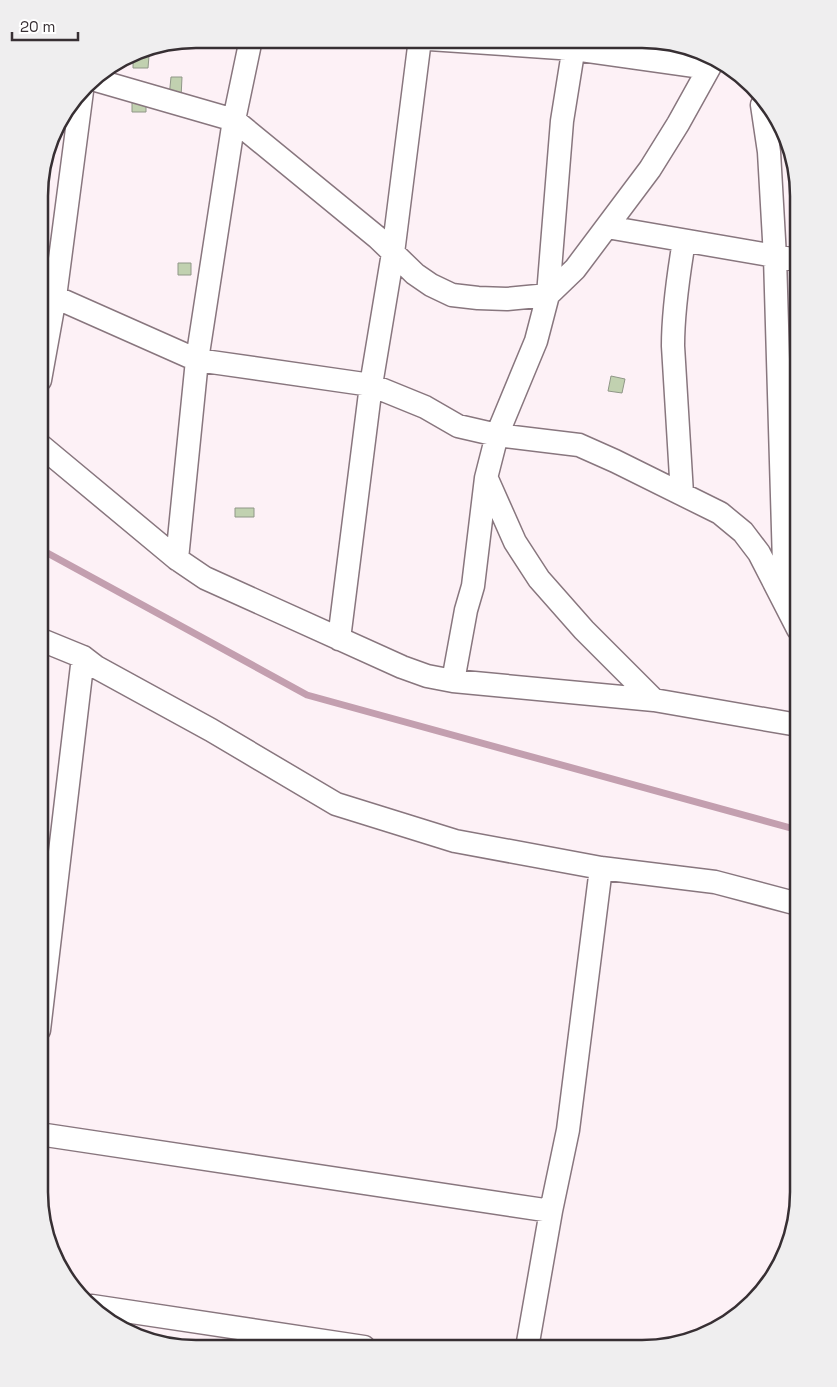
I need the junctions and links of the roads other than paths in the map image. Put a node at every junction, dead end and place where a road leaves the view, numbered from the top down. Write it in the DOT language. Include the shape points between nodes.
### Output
graph roads {
  1 [pos="249,48"];
  2 [pos="419,48"];
  3 [pos="573,48"];
  4 [pos="600,48"];
  5 [pos="711,65"];
  6 [pos="101,82"];
  7 [pos="80,103"];
  8 [pos="763,112"];
  9 [pos="234,120"];
  10 [pos="607,227"];
  11 [pos="684,242"];
  12 [pos="393,253"];
  13 [pos="775,257"];
  14 [pos="790,259"];
  15 [pos="548,295"];
  16 [pos="55,297"];
  17 [pos="48,336"];
  18 [pos="197,360"];
  19 [pos="371,384"];
  20 [pos="497,435"];
  21 [pos="48,452"];
  22 [pos="486,478"];
  23 [pos="682,494"];
  24 [pos="177,559"];
  25 [pos="786,605"];
  26 [pos="790,612"];
  27 [pos="339,639"];
  28 [pos="48,643"];
  29 [pos="83,658"];
  30 [pos="453,681"];
  31 [pos="654,700"];
  32 [pos="789,724"];
  33 [pos="601,868"];
  34 [pos="789,902"];
  35 [pos="48,954"];
  36 [pos="48,1135"];
  37 [pos="551,1211"];
  38 [pos="105,1308"];
  39 [pos="312,1340"];
  40 [pos="529,1340"];
  1 -- 9 [label="street"];
  2 -- 12 [label="street"];
  3 -- 15 [label="street" via="562,121"];
  4 -- 5 [label="street"];
  5 -- 10 [label="street" via="650,169"];
  6 -- 9 [label="street"];
  7 -- 16 [label="street"];
  8 -- 13 [label="street" via="769,152"];
  9 -- 12 [label="street"];
  9 -- 18 [label="street"];
  10 -- 11 [label="street"];
  10 -- 15 [label="street" via="575,269"];
  11 -- 13 [label="street"];
  11 -- 23 [label="street" via="673,324"];
  12 -- 15 [label="street" via="415,274 452,294 478,298"];
  12 -- 19 [label="street"];
  13 -- 14 [label="street"];
  13 -- 25 [label="street"];
  15 -- 20 [label="street" via="536,341"];
  16 -- 17 [label="street"];
  16 -- 18 [label="street"];
  18 -- 19 [label="street"];
  18 -- 24 [label="street"];
  19 -- 20 [label="street" via="425,407 458,426"];
  19 -- 27 [label="street"];
  20 -- 22 [label="street"];
  20 -- 23 [label="street" via="579,445"];
  21 -- 24 [label="street"];
  22 -- 30 [label="street" via="473,586"];
  22 -- 31 [label="street" via="515,542 538,579"];
  23 -- 25 [label="street" via="720,513 744,532 759,553"];
  24 -- 27 [label="street" via="205,578"];
  25 -- 26 [label="street"];
  27 -- 30 [label="street" via="427,676"];
  28 -- 29 [label="street"];
  29 -- 33 [label="street" via="336,804 454,842"];
  29 -- 35 [label="street"];
  30 -- 31 [label="street"];
  31 -- 32 [label="street"];
  33 -- 34 [label="street" via="715,882"];
  33 -- 37 [label="street" via="568,1130"];
  36 -- 37 [label="street"];
  37 -- 40 [label="street"];
  38 -- 39 [label="street"];
}
